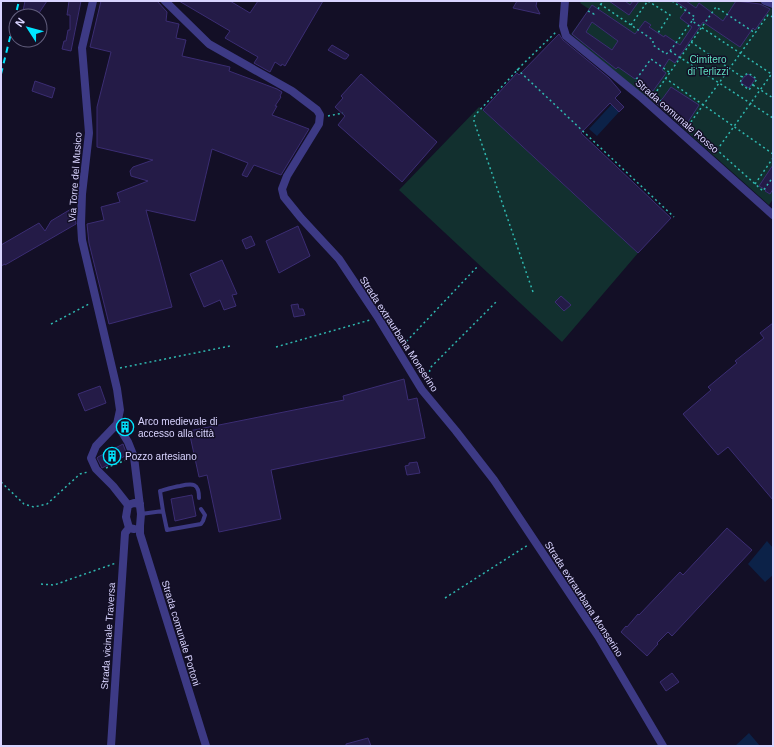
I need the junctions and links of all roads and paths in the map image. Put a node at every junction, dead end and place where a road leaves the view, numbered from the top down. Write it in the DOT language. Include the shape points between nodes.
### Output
graph roads {
  1 [pos="93,1"];
  2 [pos="165,1"];
  3 [pos="565,1"];
  4 [pos="603,1"];
  5 [pos="648,1"];
  6 [pos="672,1"];
  7 [pos="765,1"];
  8 [pos="600,4"];
  9 [pos="773,4"];
  10 [pos="598,9"];
  11 [pos="588,10"];
  12 [pos="595,13"];
  13 [pos="773,16"];
  14 [pos="692,21"];
  15 [pos="631,25"];
  16 [pos="563,26"];
  17 [pos="702,27"];
  18 [pos="658,33"];
  19 [pos="755,33"];
  20 [pos="691,42"];
  21 [pos="670,51"];
  22 [pos="741,53"];
  23 [pos="680,58"];
  24 [pos="517,69"];
  25 [pos="729,69"];
  26 [pos="669,72"];
  27 [pos="773,72"];
  28 [pos="772,75"];
  29 [pos="742,77"];
  30 [pos="665,78"];
  31 [pos="719,83"];
  32 [pos="753,85"];
  33 [pos="760,90"];
  34 [pos="654,95"];
  35 [pos="773,98"];
  36 [pos="750,104"];
  37 [pos="703,105"];
  38 [pos="343,113"];
  39 [pos="320,115"];
  40 [pos="773,118"];
  41 [pos="688,126"];
  42 [pos="735,126"];
  43 [pos="717,150"];
  44 [pos="773,154"];
  45 [pos="773,158"];
  46 [pos="773,177"];
  47 [pos="755,184"];
  48 [pos="773,215"];
  49 [pos="674,217"];
  50 [pos="478,266"];
  51 [pos="533,292"];
  52 [pos="498,300"];
  53 [pos="96,301"];
  54 [pos="377,316"];
  55 [pos="50,324"];
  56 [pos="230,346"];
  57 [pos="276,348"];
  58 [pos="398,351"];
  59 [pos="112,369"];
  60 [pos="422,390"];
  61 [pos="117,424"];
  62 [pos="134,457"];
  63 [pos="96,470"];
  64 [pos="1,482"];
  65 [pos="199,498"];
  66 [pos="140,504"];
  67 [pos="128,505"];
  68 [pos="201,509"];
  69 [pos="163,511"];
  70 [pos="142,514"];
  71 [pos="140,526"];
  72 [pos="129,528"];
  73 [pos="535,541"];
  74 [pos="123,560"];
  75 [pos="42,584"];
  76 [pos="445,598"];
  77 [pos="111,746"];
  78 [pos="206,746"];
  79 [pos="663,746"];
  1 -- 53 [label="street, Via Torre del Musico" via="82,48 89,132 81,224 82,240"];
  2 -- 39 [label="street" via="209,44 292,91"];
  3 -- 16 [label="street"];
  4 -- 8 [label="path"];
  5 -- 15 [label="path"];
  5 -- 18 [label="path" via="670,16"];
  6 -- 14 [label="path" via="696,16"];
  7 -- 9 [label="street"];
  8 -- 10 [label="path"];
  8 -- 15 [label="path"];
  11 -- 12 [label="path"];
  13 -- 19 [label="path" via="768,15"];
  14 -- 17 [label="path"];
  14 -- 21 [label="path"];
  15 -- 21 [label="path" via="653,40 653,45 666,54"];
  16 -- 24 [label="path"];
  16 -- 48 [label="street, Strada comunale Rosso" via="566,36 642,98"];
  17 -- 19 [label="path" via="716,7"];
  17 -- 20 [label="path"];
  17 -- 22 [label="path"];
  19 -- 22 [label="path"];
  20 -- 23 [label="path"];
  20 -- 25 [label="path"];
  21 -- 23 [label="path"];
  22 -- 25 [label="path"];
  22 -- 28 [label="path"];
  23 -- 26 [label="path"];
  23 -- 31 [label="path"];
  24 -- 49 [label="path"];
  24 -- 51 [label="path" via="477,113 474,121"];
  25 -- 29 [label="path"];
  25 -- 31 [label="path"];
  26 -- 30 [label="path"];
  26 -- 34 [label="path" via="651,59 635,81"];
  27 -- 28 [label="path"];
  28 -- 33 [label="path"];
  29 -- 32 [label="path" via="740,84 749,90"];
  29 -- 32 [label="path" via="748,73 757,79"];
  30 -- 34 [label="path"];
  30 -- 37 [label="path"];
  31 -- 36 [label="path"];
  31 -- 37 [label="path"];
  32 -- 33 [label="path"];
  33 -- 35 [label="path"];
  33 -- 36 [label="path"];
  34 -- 41 [label="path"];
  36 -- 40 [label="path"];
  36 -- 42 [label="path"];
  37 -- 41 [label="path"];
  37 -- 42 [label="path"];
  38 -- 39 [label="path" via="325,117"];
  39 -- 54 [label="street, Strada extraurbana Monserino" via="319,124 287,176 282,189 284,197 339,259"];
  41 -- 43 [label="path"];
  42 -- 43 [label="path"];
  42 -- 44 [label="path"];
  43 -- 47 [label="path"];
  45 -- 47 [label="path"];
  46 -- 47 [label="path" via="763,191"];
  50 -- 58 [label="path"];
  52 -- 60 [label="path" via="430,368"];
  53 -- 55 [label="path"];
  53 -- 59 [label="street, Via Torre del Musico"];
  54 -- 57 [label="path"];
  54 -- 58 [label="street, Strada extraurbana Monserino"];
  56 -- 59 [label="path"];
  58 -- 60 [label="street, Strada extraurbana Monserino"];
  59 -- 61 [label="street, Via Torre del Musico" via="120,410"];
  60 -- 73 [label="street, Strada extraurbana Monserino" via="494,480"];
  61 -- 62 [label="street"];
  61 -- 63 [label="street" via="96,446 91,458"];
  62 -- 63 [label="path"];
  62 -- 66 [label="street"];
  63 -- 64 [label="path" via="80,474 47,504 34,507 24,504"];
  63 -- 67 [label="street"];
  65 -- 69 [label="lane" via="199,490 194,484 160,490"];
  66 -- 67 [label="street" via="134,502"];
  66 -- 70 [label="street"];
  67 -- 72 [label="street, Strada vicinale Traversa" via="126,517"];
  68 -- 69 [label="lane" via="205,515 201,524 166,530"];
  69 -- 70 [label="lane"];
  70 -- 71 [label="street, Strada comunale Portoni"];
  71 -- 72 [label="street"];
  71 -- 78 [label="street, Strada comunale Portoni" via="140,534"];
  72 -- 74 [label="street, Strada vicinale Traversa" via="125,533"];
  73 -- 76 [label="path"];
  73 -- 79 [label="street, Strada extraurbana Monserino" via="598,636"];
  74 -- 75 [label="path" via="54,585"];
  74 -- 77 [label="street, Strada vicinale Traversa"];
}
